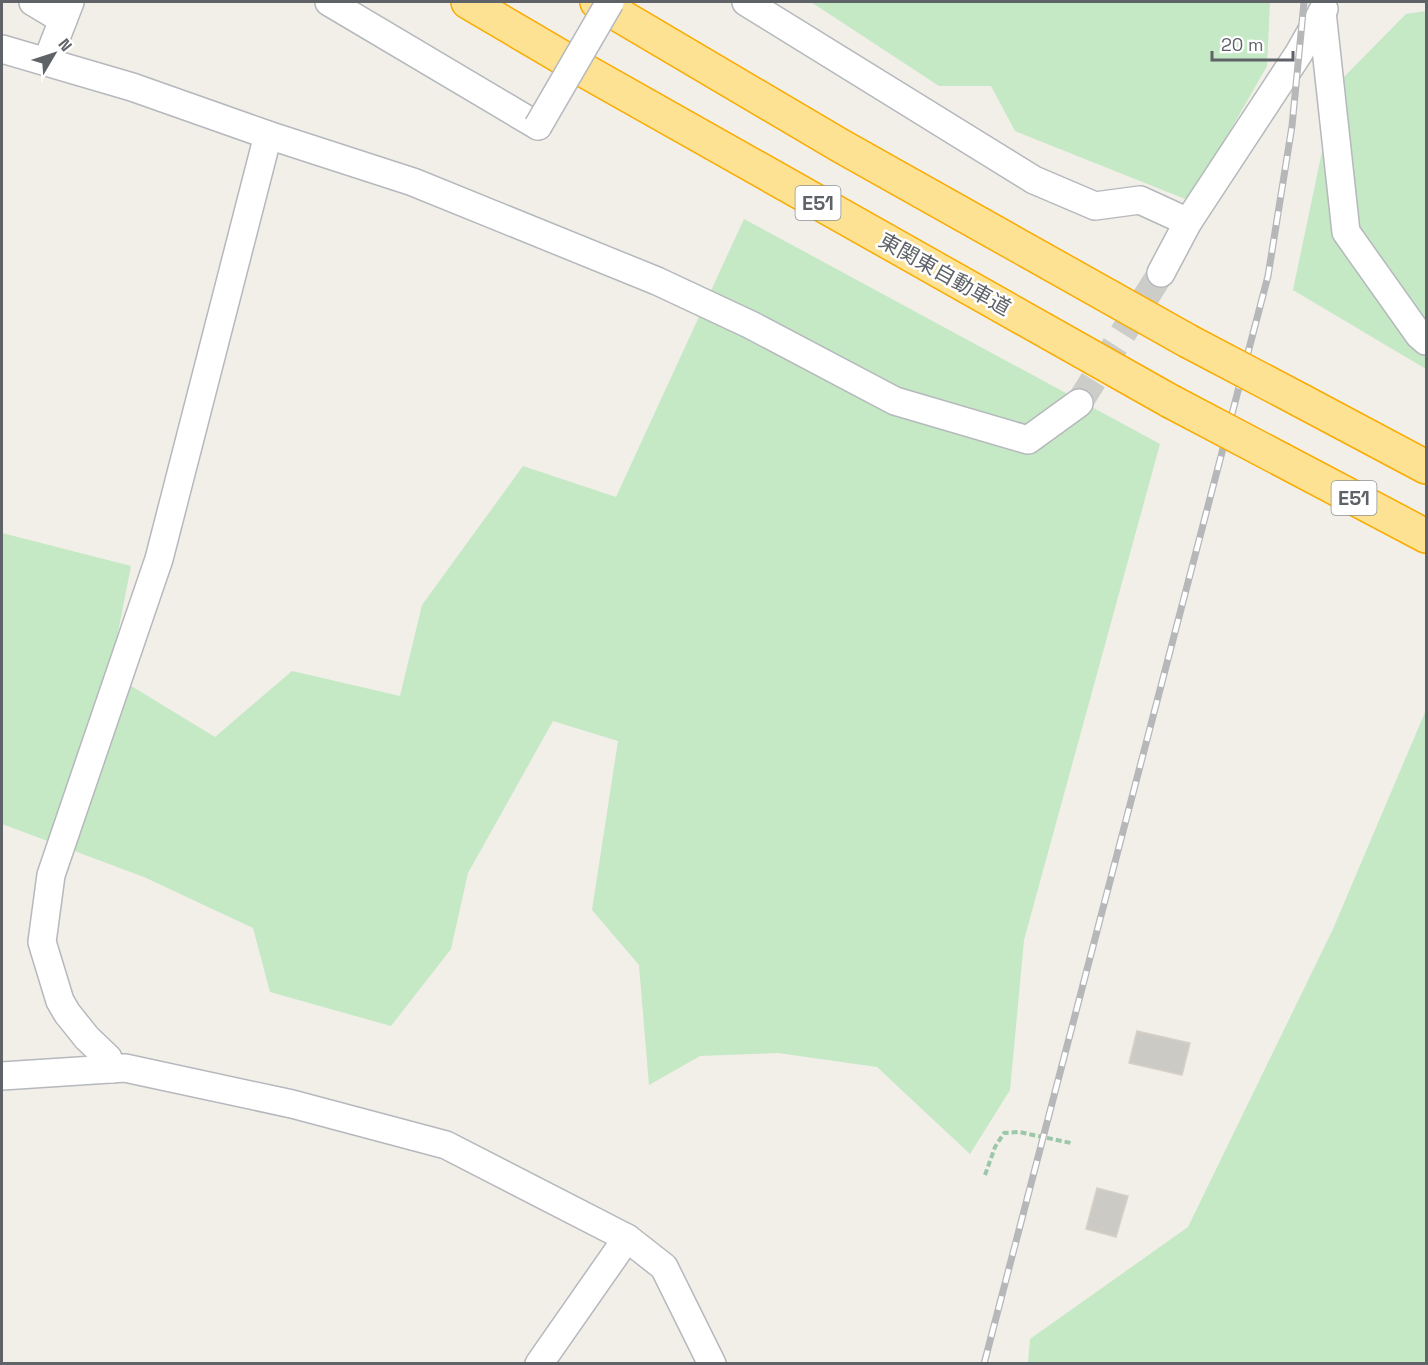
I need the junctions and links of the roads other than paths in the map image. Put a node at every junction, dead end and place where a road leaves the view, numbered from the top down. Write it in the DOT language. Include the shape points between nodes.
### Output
graph roads {
  1 [pos="33,2"];
  2 [pos="329,2"];
  3 [pos="468,2"];
  4 [pos="597,2"];
  5 [pos="610,2"];
  6 [pos="746,2"];
  7 [pos="1325,7"];
  8 [pos="66,11"];
  9 [pos="2,49"];
  10 [pos="47,61"];
  11 [pos="268,135"];
  12 [pos="1188,222"];
  13 [pos="1161,273"];
  14 [pos="1426,340"];
  15 [pos="1079,403"];
  16 [pos="1426,467"];
  17 [pos="1426,536"];
  18 [pos="112,1069"];
  19 [pos="2,1076"];
  20 [pos="627,1238"];
  21 [pos="539,1364"];
  22 [pos="712,1364"];
  1 -- 8 [label="street"];
  2 -- 5 [label="street, bridge" via="538,126"];
  3 -- 17 [label="highway, 東関東自動車道 / E51, bridge" via="1170,401"];
  4 -- 16 [label="highway, bridge" via="841,146 1188,340"];
  6 -- 12 [label="street" via="1034,180 1095,207 1140,200"];
  7 -- 12 [label="street"];
  7 -- 14 [label="street" via="1346,232"];
  8 -- 10 [label="street"];
  9 -- 10 [label="street"];
  10 -- 11 [label="street"];
  11 -- 15 [label="street" via="413,182 657,281 751,325 895,401 1028,440"];
  11 -- 18 [label="street" via="159,559 51,874 42,942 60,1001 87,1038 108,1058"];
  12 -- 13 [label="street"];
  18 -- 19 [label="street"];
  18 -- 20 [label="street" via="125,1068 292,1104 446,1144"];
  20 -- 21 [label="street"];
  20 -- 22 [label="street" via="664,1267"];
}
